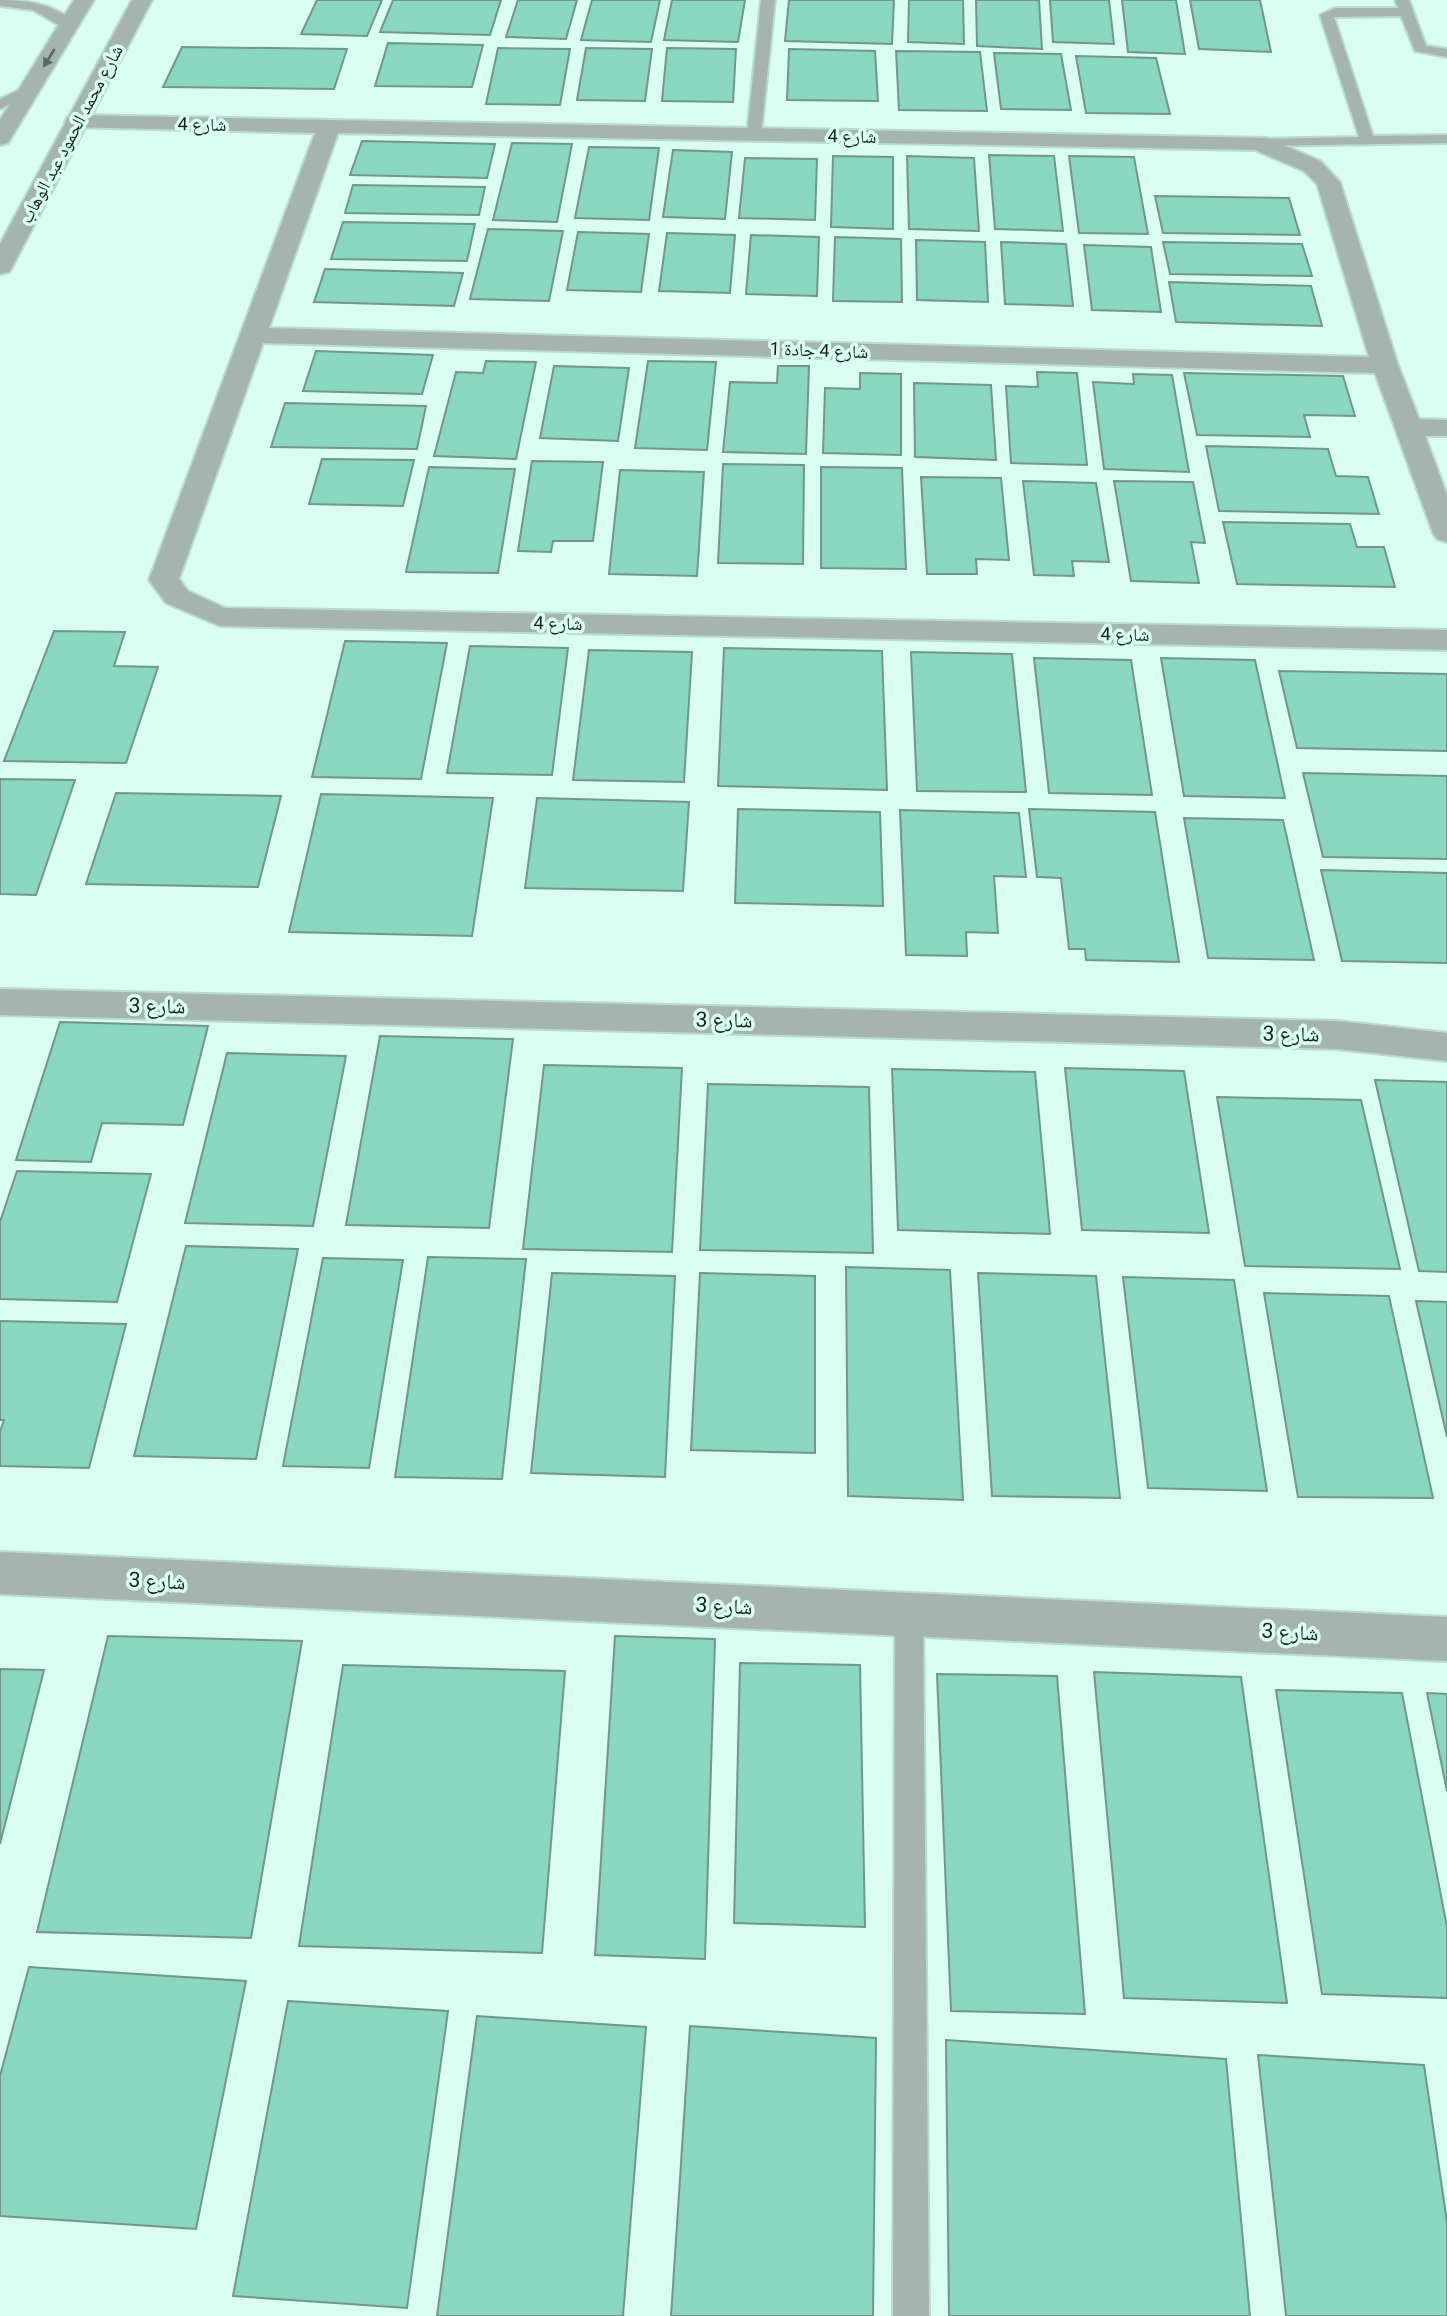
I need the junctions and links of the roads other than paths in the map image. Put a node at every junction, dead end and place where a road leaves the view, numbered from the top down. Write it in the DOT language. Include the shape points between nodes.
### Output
graph roads {
  1 [pos="84,0"];
  2 [pos="142,0"];
  3 [pos="768,0"];
  4 [pos="0,2"];
  5 [pos="1404,6"];
  6 [pos="69,25"];
  7 [pos="1442,57"];
  8 [pos="30,89"];
  9 [pos="0,105"];
  10 [pos="76,121"];
  11 [pos="329,127"];
  12 [pos="754,134"];
  13 [pos="0,138"];
  14 [pos="1447,139"];
  15 [pos="1367,140"];
  16 [pos="1259,143"];
  17 [pos="0,267"];
  18 [pos="253,335"];
  19 [pos="1385,365"];
  20 [pos="1408,427"];
  21 [pos="1447,428"];
  22 [pos="1447,533"];
  23 [pos="1447,640"];
  24 [pos="0,1002"];
  25 [pos="1447,1048"];
  26 [pos="0,1573"];
  27 [pos="909,1614"];
  28 [pos="1447,1639"];
  29 [pos="911,2316"];
  1 -- 6 [label="street"];
  2 -- 10 [label="street, شارع محمد الحمود عبد الوهاب"];
  3 -- 12 [label="lane"];
  4 -- 6 [label="lane" via="41,7"];
  5 -- 7 [label="lane" via="1420,48"];
  5 -- 15 [label="lane" via="1327,15"];
  6 -- 8 [label="street, one-way"];
  8 -- 9 [label="lane"];
  8 -- 13 [label="street"];
  10 -- 11 [label="street, شارع 4"];
  10 -- 17 [label="street, شارع محمد الحمود عبد الوهاب"];
  11 -- 12 [label="street, شارع 4"];
  11 -- 18 [label="street, شارع 4"];
  12 -- 16 [label="street, شارع 4"];
  14 -- 15 [label="lane"];
  15 -- 16 [label="lane"];
  16 -- 19 [label="street, شارع 4" via="1312,166 1328,182"];
  18 -- 19 [label="street, شارع 4 جادة 1"];
  18 -- 23 [label="street, شارع 4" via="164,580 177,597 220,617"];
  19 -- 20 [label="street, شارع 4"];
  20 -- 21 [label="street"];
  20 -- 22 [label="street, شارع 4"];
  24 -- 25 [label="street, شارع 3" via="1336,1035"];
  26 -- 27 [label="street, شارع 3"];
  27 -- 28 [label="street, شارع 3"];
  27 -- 29 [label="lane"];
}
